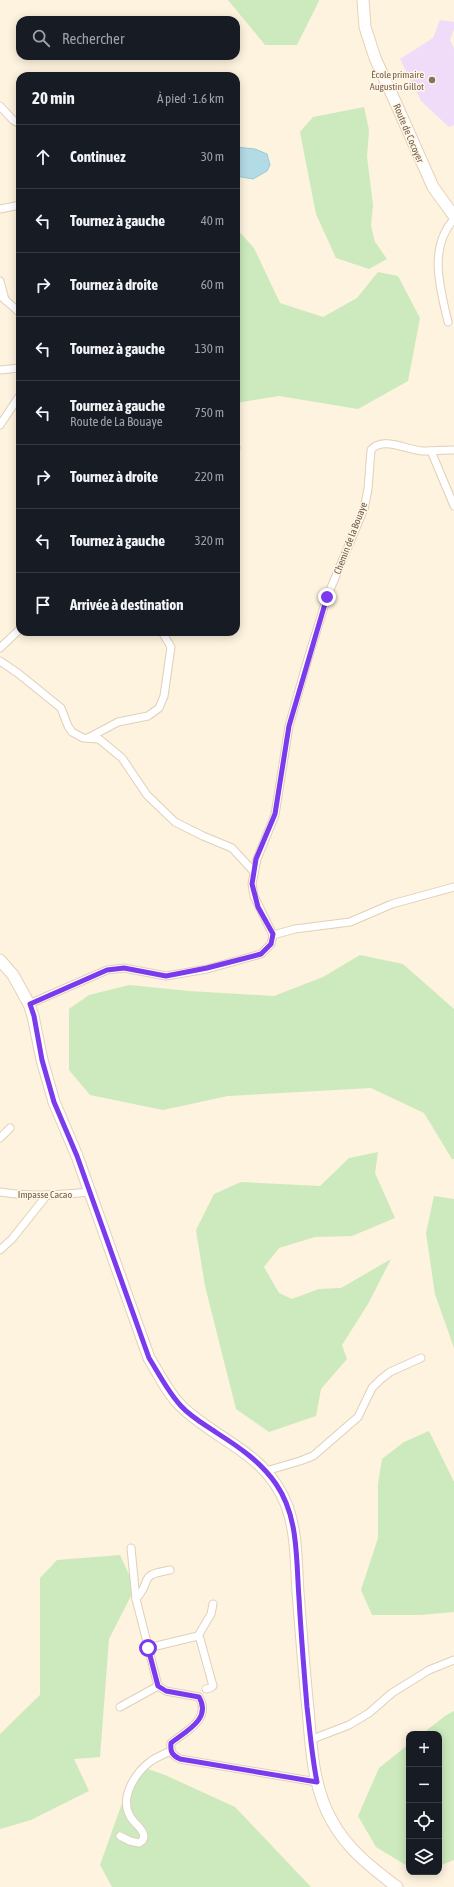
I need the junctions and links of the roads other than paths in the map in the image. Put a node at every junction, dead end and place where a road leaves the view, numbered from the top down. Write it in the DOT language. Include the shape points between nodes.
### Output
graph roads {
  1 [pos="363,0"];
  2 [pos="0,106"];
  3 [pos="16,122"];
  4 [pos="16,206"];
  5 [pos="0,209"];
  6 [pos="454,216"];
  7 [pos="454,219"];
  8 [pos="0,281"];
  9 [pos="3,298"];
  10 [pos="16,309"];
  11 [pos="448,322"];
  12 [pos="16,368"];
  13 [pos="0,370"];
  14 [pos="16,401"];
  15 [pos="0,425"];
  16 [pos="454,450"];
  17 [pos="431,451"];
  18 [pos="454,506"];
  19 [pos="16,633"];
  20 [pos="164,636"];
  21 [pos="0,648"];
  22 [pos="0,661"];
  23 [pos="88,738"];
  24 [pos="254,872"];
  25 [pos="454,887"];
  26 [pos="273,934"];
  27 [pos="0,960"];
  28 [pos="30,1004"];
  29 [pos="10,1128"];
  30 [pos="0,1138"];
  31 [pos="0,1192"];
  32 [pos="89,1192"];
  33 [pos="47,1195"];
  34 [pos="0,1250"];
  35 [pos="421,1358"];
  36 [pos="266,1471"];
  37 [pos="132,1548"];
  38 [pos="170,1570"];
  39 [pos="136,1599"];
  40 [pos="213,1604"];
  41 [pos="198,1636"];
  42 [pos="148,1648"];
  43 [pos="454,1660"];
  44 [pos="158,1686"];
  45 [pos="206,1689"];
  46 [pos="120,1708"];
  47 [pos="310,1740"];
  48 [pos="170,1751"];
  49 [pos="317,1782"];
  50 [pos="120,1836"];
  51 [pos="397,1887"];
  1 -- 6 [label="main road, Route de Cocoyer" via="365,27 374,58 433,188"];
  2 -- 3 [label="street"];
  4 -- 5 [label="street"];
  7 -- 11 [label="street" via="442,237 439,253 439,286"];
  8 -- 9 [label="street"];
  9 -- 10 [label="street"];
  12 -- 13 [label="street"];
  14 -- 15 [label="street"];
  16 -- 17 [label="street, Chemin de la Bouaye"];
  17 -- 18 [label="street"];
  17 -- 24 [label="street, Chemin de la Bouaye" via="386,444 375,446 371,450 364,509 327,597 301,681 289,726 275,814 256,859"];
  19 -- 21 [label="street"];
  20 -- 23 [label="street" via="171,647 160,708 148,716 118,722"];
  22 -- 23 [label="street" via="61,708 72,732"];
  23 -- 24 [label="street" via="99,739 122,758 147,795 175,822 232,848"];
  24 -- 26 [label="street, Chemin de la Bouaye" via="254,896"];
  25 -- 26 [label="street" via="392,904 350,922"];
  26 -- 28 [label="street" via="271,944 261,954 238,961 166,976 124,968 107,970"];
  27 -- 28 [label="main road" via="13,975"];
  28 -- 32 [label="main road" via="47,1081"];
  29 -- 30 [label="street"];
  31 -- 33 [label="street, Impasse Cacao"];
  32 -- 33 [label="street, Impasse Cacao"];
  32 -- 36 [label="main road" via="143,1344 164,1383 181,1406 200,1422 247,1453"];
  33 -- 34 [label="street"];
  35 -- 36 [label="street" via="390,1372 380,1380 372,1388 358,1417 313,1456"];
  36 -- 47 [label="main road" via="277,1485 287,1506 297,1550"];
  37 -- 39 [label="street"];
  38 -- 39 [label="street" via="149,1574 144,1590"];
  39 -- 42 [label="street"];
  40 -- 41 [label="street" via="211,1614"];
  41 -- 42 [label="street"];
  41 -- 45 [label="street" via="212,1686"];
  42 -- 44 [label="street"];
  43 -- 47 [label="street" via="429,1670 398,1689 350,1725"];
  44 -- 46 [label="street"];
  44 -- 48 [label="street" via="166,1691 199,1697 204,1710 201,1718 171,1743"];
  47 -- 49 [label="main road"];
  48 -- 49 [label="street" via="173,1756 180,1759"];
  48 -- 50 [label="street" via="152,1760 130,1785 126,1802 129,1816 142,1832 143,1840 139,1843"];
  49 -- 51 [label="main road" via="332,1821 344,1840 365,1862"];
}
